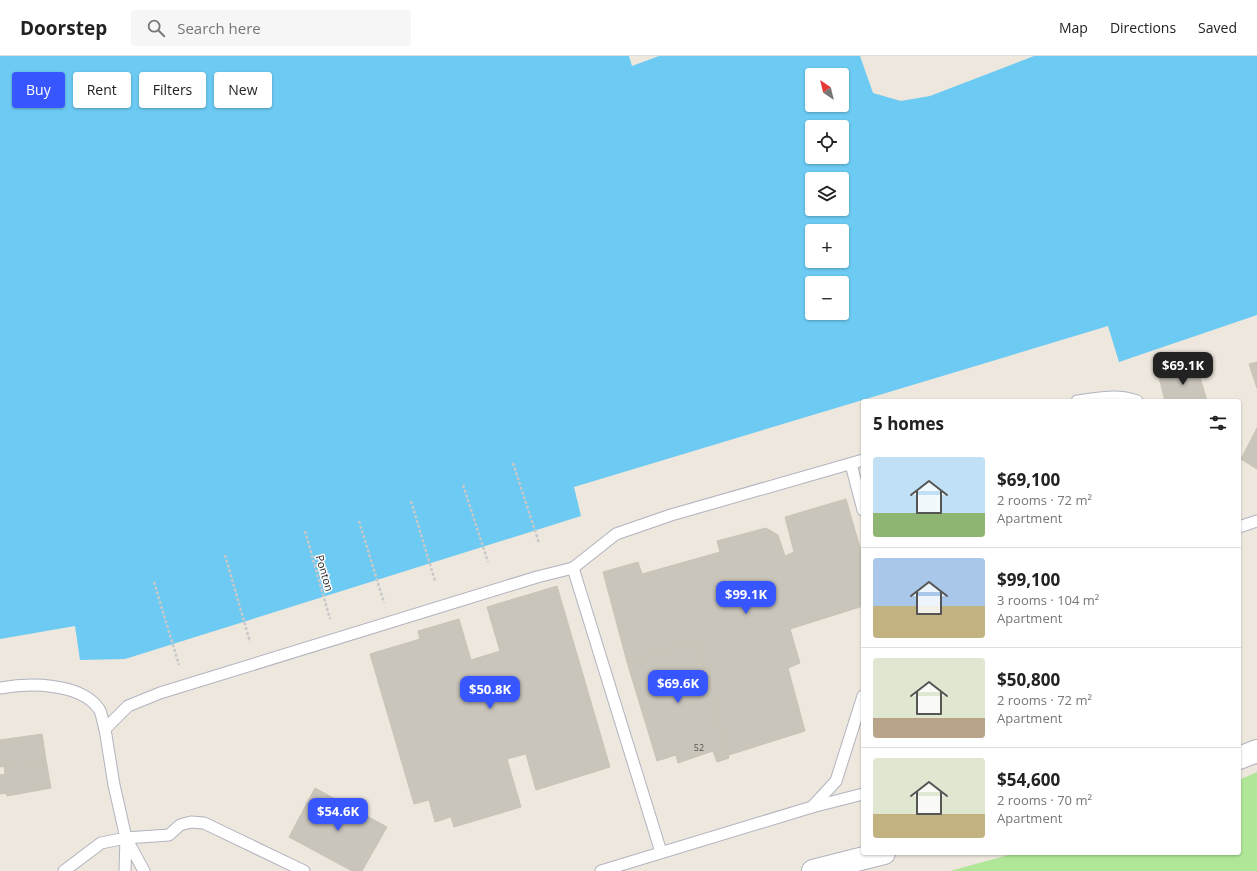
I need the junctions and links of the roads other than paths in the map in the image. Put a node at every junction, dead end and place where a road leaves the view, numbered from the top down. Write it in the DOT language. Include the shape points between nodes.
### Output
graph roads {
  1 [pos="1095,399"];
  2 [pos="1132,399"];
  3 [pos="861,461"];
  4 [pos="851,464"];
  5 [pos="861,502"];
  6 [pos="1257,521"];
  7 [pos="1241,526"];
  8 [pos="573,568"];
  9 [pos="0,688"];
  10 [pos="861,702"];
  11 [pos="105,729"];
  12 [pos="1257,751"];
  13 [pos="1241,757"];
  14 [pos="861,795"];
  15 [pos="812,807"];
  16 [pos="126,838"];
  17 [pos="661,852"];
  18 [pos="876,855"];
  19 [pos="64,871"];
  20 [pos="125,871"];
  21 [pos="144,871"];
  22 [pos="304,871"];
  23 [pos="601,871"];
  24 [pos="813,871"];
  1 -- 2 [label="lane"];
  3 -- 4 [label="lane"];
  4 -- 5 [label="lane"];
  4 -- 8 [label="lane" via="671,514 616,534"];
  6 -- 7 [label="lane"];
  8 -- 11 [label="lane" via="160,693 128,706"];
  8 -- 17 [label="lane"];
  9 -- 11 [label="lane" via="43,685 68,688 99,709"];
  10 -- 15 [label="lane" via="836,781"];
  11 -- 16 [label="lane"];
  12 -- 13 [label="main road"];
  14 -- 15 [label="lane"];
  15 -- 17 [label="lane"];
  16 -- 19 [label="lane" via="101,843"];
  16 -- 20 [label="lane"];
  16 -- 21 [label="lane"];
  16 -- 22 [label="lane" via="169,835 180,825 191,822 204,823"];
  17 -- 23 [label="lane"];
  18 -- 24 [label="main road"];
}
